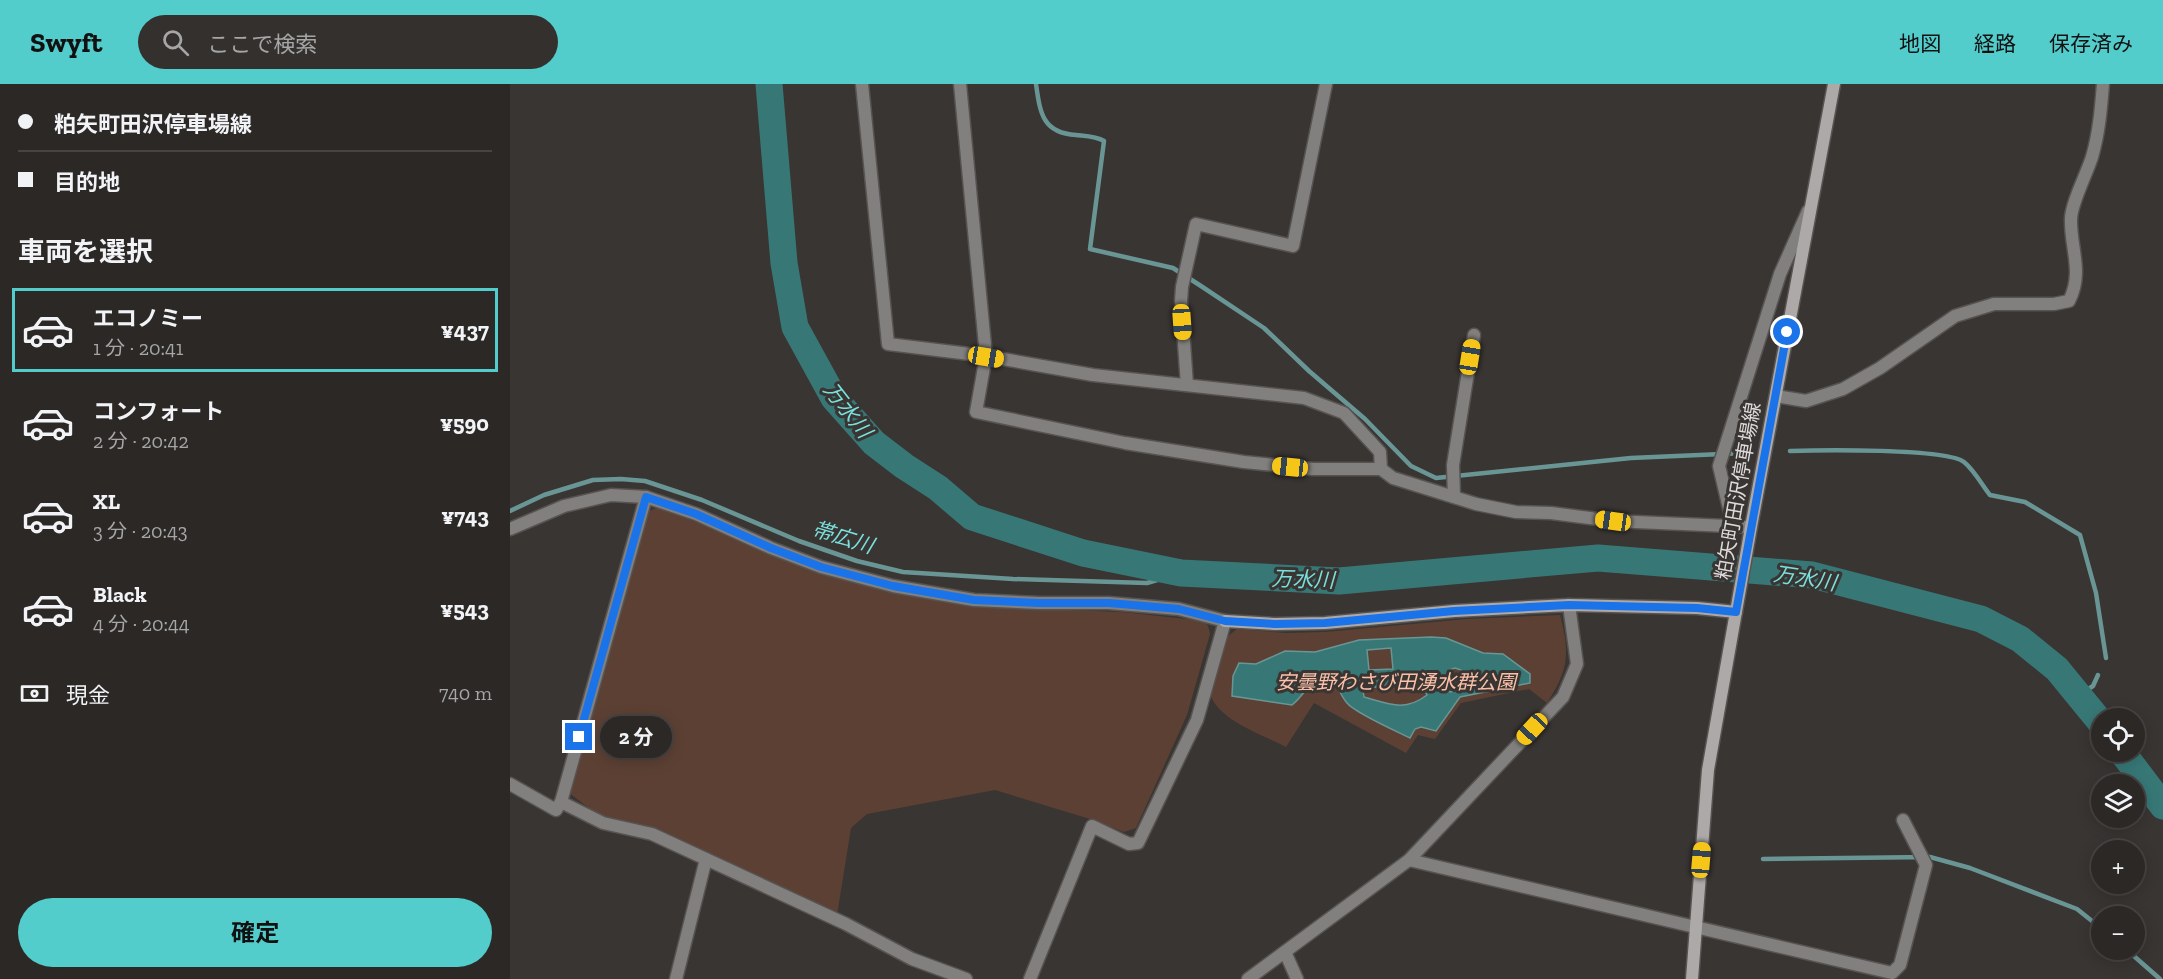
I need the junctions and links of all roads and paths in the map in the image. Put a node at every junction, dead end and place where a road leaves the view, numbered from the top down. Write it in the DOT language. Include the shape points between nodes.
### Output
graph roads {
  1 [pos="862,84"];
  2 [pos="960,84"];
  3 [pos="1326,84"];
  4 [pos="1834,84"];
  5 [pos="2103,84"];
  6 [pos="1811,204"];
  7 [pos="1474,335"];
  8 [pos="986,357"];
  9 [pos="1187,385"];
  10 [pos="1776,396"];
  11 [pos="1381,469"];
  12 [pos="1454,493"];
  13 [pos="646,497"];
  14 [pos="1734,525"];
  15 [pos="510,529"];
  16 [pos="1750,531"];
  17 [pos="1569,605"];
  18 [pos="1737,606"];
  19 [pos="1225,621"];
  20 [pos="510,784"];
  21 [pos="561,802"];
  22 [pos="1903,820"];
  23 [pos="706,859"];
  24 [pos="1409,860"];
  25 [pos="1695,928"];
  26 [pos="1285,951"];
  27 [pos="676,979"];
  28 [pos="966,979"];
  29 [pos="1030,979"];
  30 [pos="1248,979"];
  31 [pos="1297,979"];
  32 [pos="1692,979"];
  1 -- 8 [label="street" via="888,344"];
  2 -- 8 [label="street"];
  3 -- 9 [label="street" via="1293,246 1196,224 1181,301"];
  4 -- 6 [label="main road, 粕矢町田沢停車場線"];
  5 -- 10 [label="street" via="2099,128 2071,217 2076,262 2075,288 2069,301 1994,304 1954,316 1843,389 1806,401"];
  6 -- 10 [label="main road, 粕矢町田沢停車場線"];
  6 -- 14 [label="street" via="1780,274 1719,466"];
  7 -- 12 [label="street" via="1453,472"];
  8 -- 9 [label="street" via="1092,375"];
  8 -- 11 [label="street" via="976,412 1125,443 1244,462 1313,469"];
  9 -- 11 [label="street" via="1304,398 1344,413 1380,452"];
  10 -- 16 [label="main road, 粕矢町田沢停車場線"];
  11 -- 12 [label="street" via="1394,478"];
  12 -- 14 [label="street" via="1516,512 1613,521"];
  13 -- 15 [label="street" via="611,495 564,506"];
  13 -- 19 [label="street" via="821,567 893,586 974,600 1179,609"];
  13 -- 21 [label="street"];
  14 -- 16 [label="street"];
  16 -- 18 [label="main road, 粕矢町田沢停車場線"];
  17 -- 18 [label="main road"];
  17 -- 19 [label="main road" via="1325,623"];
  17 -- 24 [label="street" via="1577,664 1563,697"];
  18 -- 25 [label="main road, 粕矢町田沢停車場線" via="1708,770"];
  19 -- 29 [label="street" via="1197,720 1138,843 1130,844 1092,826"];
  20 -- 21 [label="street" via="556,810"];
  21 -- 23 [label="street" via="603,823 652,834"];
  22 -- 25 [label="street" via="1926,865 1900,965 1892,973"];
  23 -- 27 [label="street"];
  23 -- 28 [label="street" via="912,959"];
  24 -- 25 [label="street"];
  24 -- 26 [label="street"];
  25 -- 32 [label="main road, 粕矢町田沢停車場線"];
  26 -- 30 [label="street"];
  26 -- 31 [label="street"];
}
